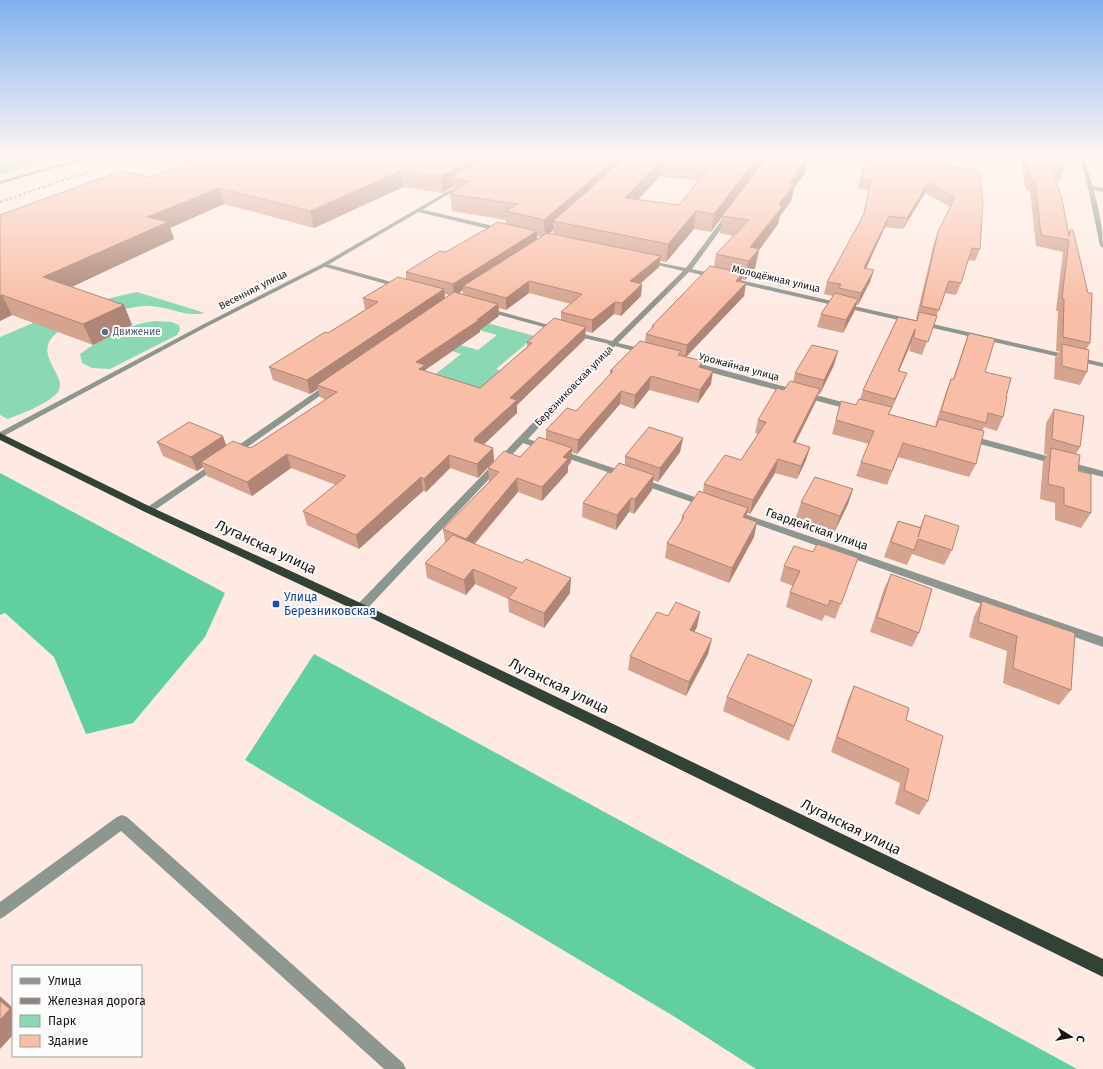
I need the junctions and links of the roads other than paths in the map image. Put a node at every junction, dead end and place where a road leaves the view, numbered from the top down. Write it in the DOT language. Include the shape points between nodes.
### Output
graph roads {
  1 [pos="432,204"];
  2 [pos="1094,204"];
  3 [pos="735,206"];
  4 [pos="420,211"];
  5 [pos="509,232"];
  6 [pos="1103,244"];
  7 [pos="643,261"];
  8 [pos="324,265"];
  9 [pos="688,270"];
  10 [pos="408,288"];
  11 [pos="476,307"];
  12 [pos="614,344"];
  13 [pos="653,354"];
  14 [pos="683,362"];
  15 [pos="1103,365"];
  16 [pos="337,381"];
  17 [pos="859,409"];
  18 [pos="0,435"];
  19 [pos="958,436"];
  20 [pos="523,440"];
  21 [pos="1103,474"];
  22 [pos="149,510"];
  23 [pos="361,608"];
  24 [pos="1103,642"];
  25 [pos="0,911"];
  26 [pos="1103,968"];
  27 [pos="397,1069"];
  1 -- 4 [label="street, Весенняя улица"];
  2 -- 6 [label="street"];
  3 -- 9 [label="street, Березниковская улица"];
  4 -- 5 [label="street"];
  4 -- 8 [label="street, Весенняя улица"];
  7 -- 9 [label="street, Молодёжная улица"];
  8 -- 10 [label="street"];
  8 -- 18 [label="street, Весенняя улица"];
  9 -- 12 [label="street, Березниковская улица"];
  9 -- 15 [label="street, Молодёжная улица"];
  11 -- 12 [label="street"];
  12 -- 13 [label="street"];
  12 -- 20 [label="street, Березниковская улица"];
  14 -- 17 [label="street, Урожайная улица"];
  16 -- 22 [label="street"];
  18 -- 22 [label="highway, Луганская улица"];
  19 -- 21 [label="street"];
  20 -- 23 [label="street, Березниковская улица"];
  20 -- 24 [label="street, Гвардейская улица"];
  22 -- 23 [label="highway, Луганская улица"];
  23 -- 26 [label="highway, Луганская улица"];
  25 -- 27 [label="street" via="122,822"];
}
